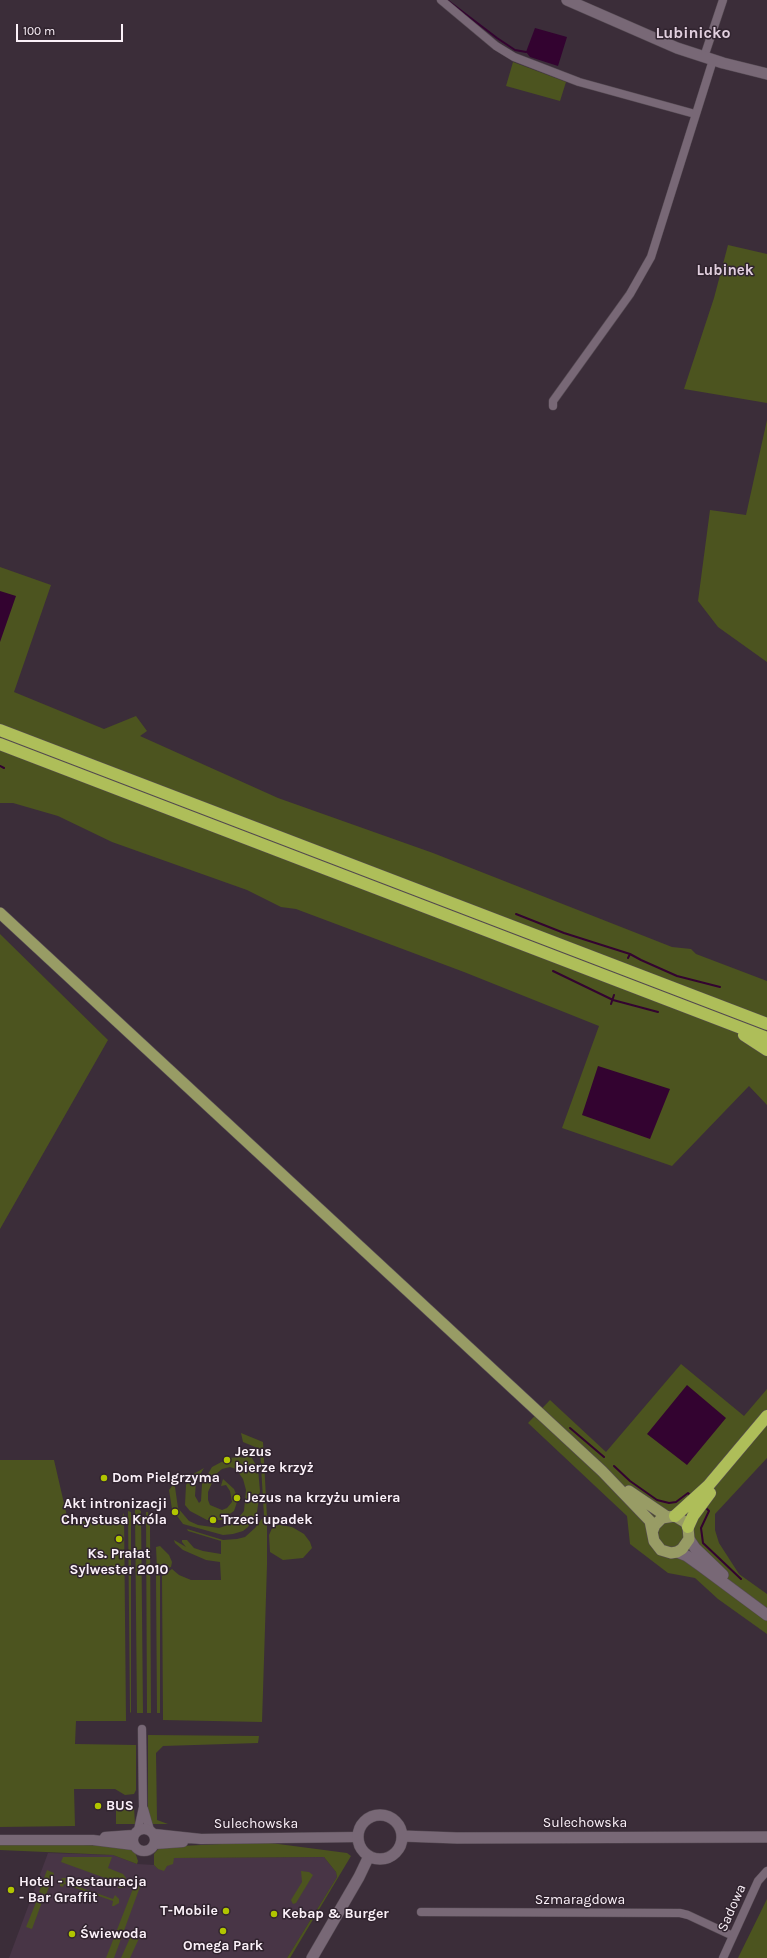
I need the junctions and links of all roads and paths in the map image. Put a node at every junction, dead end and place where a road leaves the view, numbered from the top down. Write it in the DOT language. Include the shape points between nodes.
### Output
graph roads {
  1 [pos="440,0"];
  2 [pos="567,0"];
  3 [pos="723,0"];
  4 [pos="708,59"];
  5 [pos="767,74"];
  6 [pos="695,114"];
  7 [pos="553,406"];
  8 [pos="0,730"];
  9 [pos="0,744"];
  10 [pos="0,913"];
  11 [pos="722,1021"];
  12 [pos="767,1024"];
  13 [pos="767,1038"];
  14 [pos="767,1050"];
  15 [pos="767,1416"];
  16 [pos="767,1427"];
  17 [pos="607,1476"];
  18 [pos="670,1516"];
  19 [pos="688,1527"];
  20 [pos="653,1530"];
  21 [pos="689,1539"];
  22 [pos="677,1552"];
  23 [pos="755,1606"];
  24 [pos="767,1615"];
  25 [pos="142,1729"];
  26 [pos="143,1807"];
  27 [pos="153,1836"];
  28 [pos="402,1836"];
  29 [pos="135,1837"];
  30 [pos="358,1837"];
  31 [pos="767,1837"];
  32 [pos="0,1840"];
  33 [pos="369,1856"];
  34 [pos="767,1871"];
  35 [pos="421,1912"];
  36 [pos="733,1936"];
  37 [pos="312,1958"];
  38 [pos="724,1958"];
  1 -- 6 [label="street" via="496,46 514,57 579,82"];
  2 -- 4 [label="main road" via="656,40"];
  3 -- 4 [label="street"];
  4 -- 5 [label="main road"];
  4 -- 6 [label="street"];
  6 -- 7 [label="street" via="651,257 630,294 553,401"];
  8 -- 12 [label="highway"];
  9 -- 11 [label="highway"];
  10 -- 17 [label="main road"];
  11 -- 13 [label="highway"];
  11 -- 14 [label="highway"];
  15 -- 18 [label="highway" via="708,1486"];
  16 -- 19 [label="highway" via="700,1504"];
  17 -- 18 [label="main road"];
  17 -- 20 [label="main road" via="650,1521"];
  18 -- 19 [label="main road" via="680,1518"];
  18 -- 20 [label="main road" via="659,1520"];
  19 -- 21 [label="main road"];
  20 -- 22 [label="main road" via="657,1547 666,1552"];
  21 -- 22 [label="main road"];
  21 -- 23 [label="main road" via="695,1548"];
  22 -- 23 [label="main road" via="687,1556"];
  23 -- 24 [label="main road"];
  25 -- 26 [label="street"];
  26 -- 27 [label="street"];
  26 -- 29 [label="street"];
  27 -- 29 [label="street" via="145,1828"];
  27 -- 29 [label="street" via="150,1850 143,1851"];
  27 -- 30 [label="street, Sulechowska" via="201,1839"];
  28 -- 30 [label="main road" via="395,1820 380,1814 364,1821"];
  28 -- 31 [label="main road, Sulechowska"];
  28 -- 33 [label="main road" via="401,1845 392,1855 379,1858"];
  29 -- 32 [label="street" via="93,1840"];
  30 -- 33 [label="main road" via="361,1848"];
  33 -- 37 [label="main road"];
  34 -- 36 [label="street, Sadowa" via="758,1881"];
  35 -- 36 [label="street, Szmaragdowa" via="680,1913"];
  36 -- 38 [label="street, Sadowa"];
}
